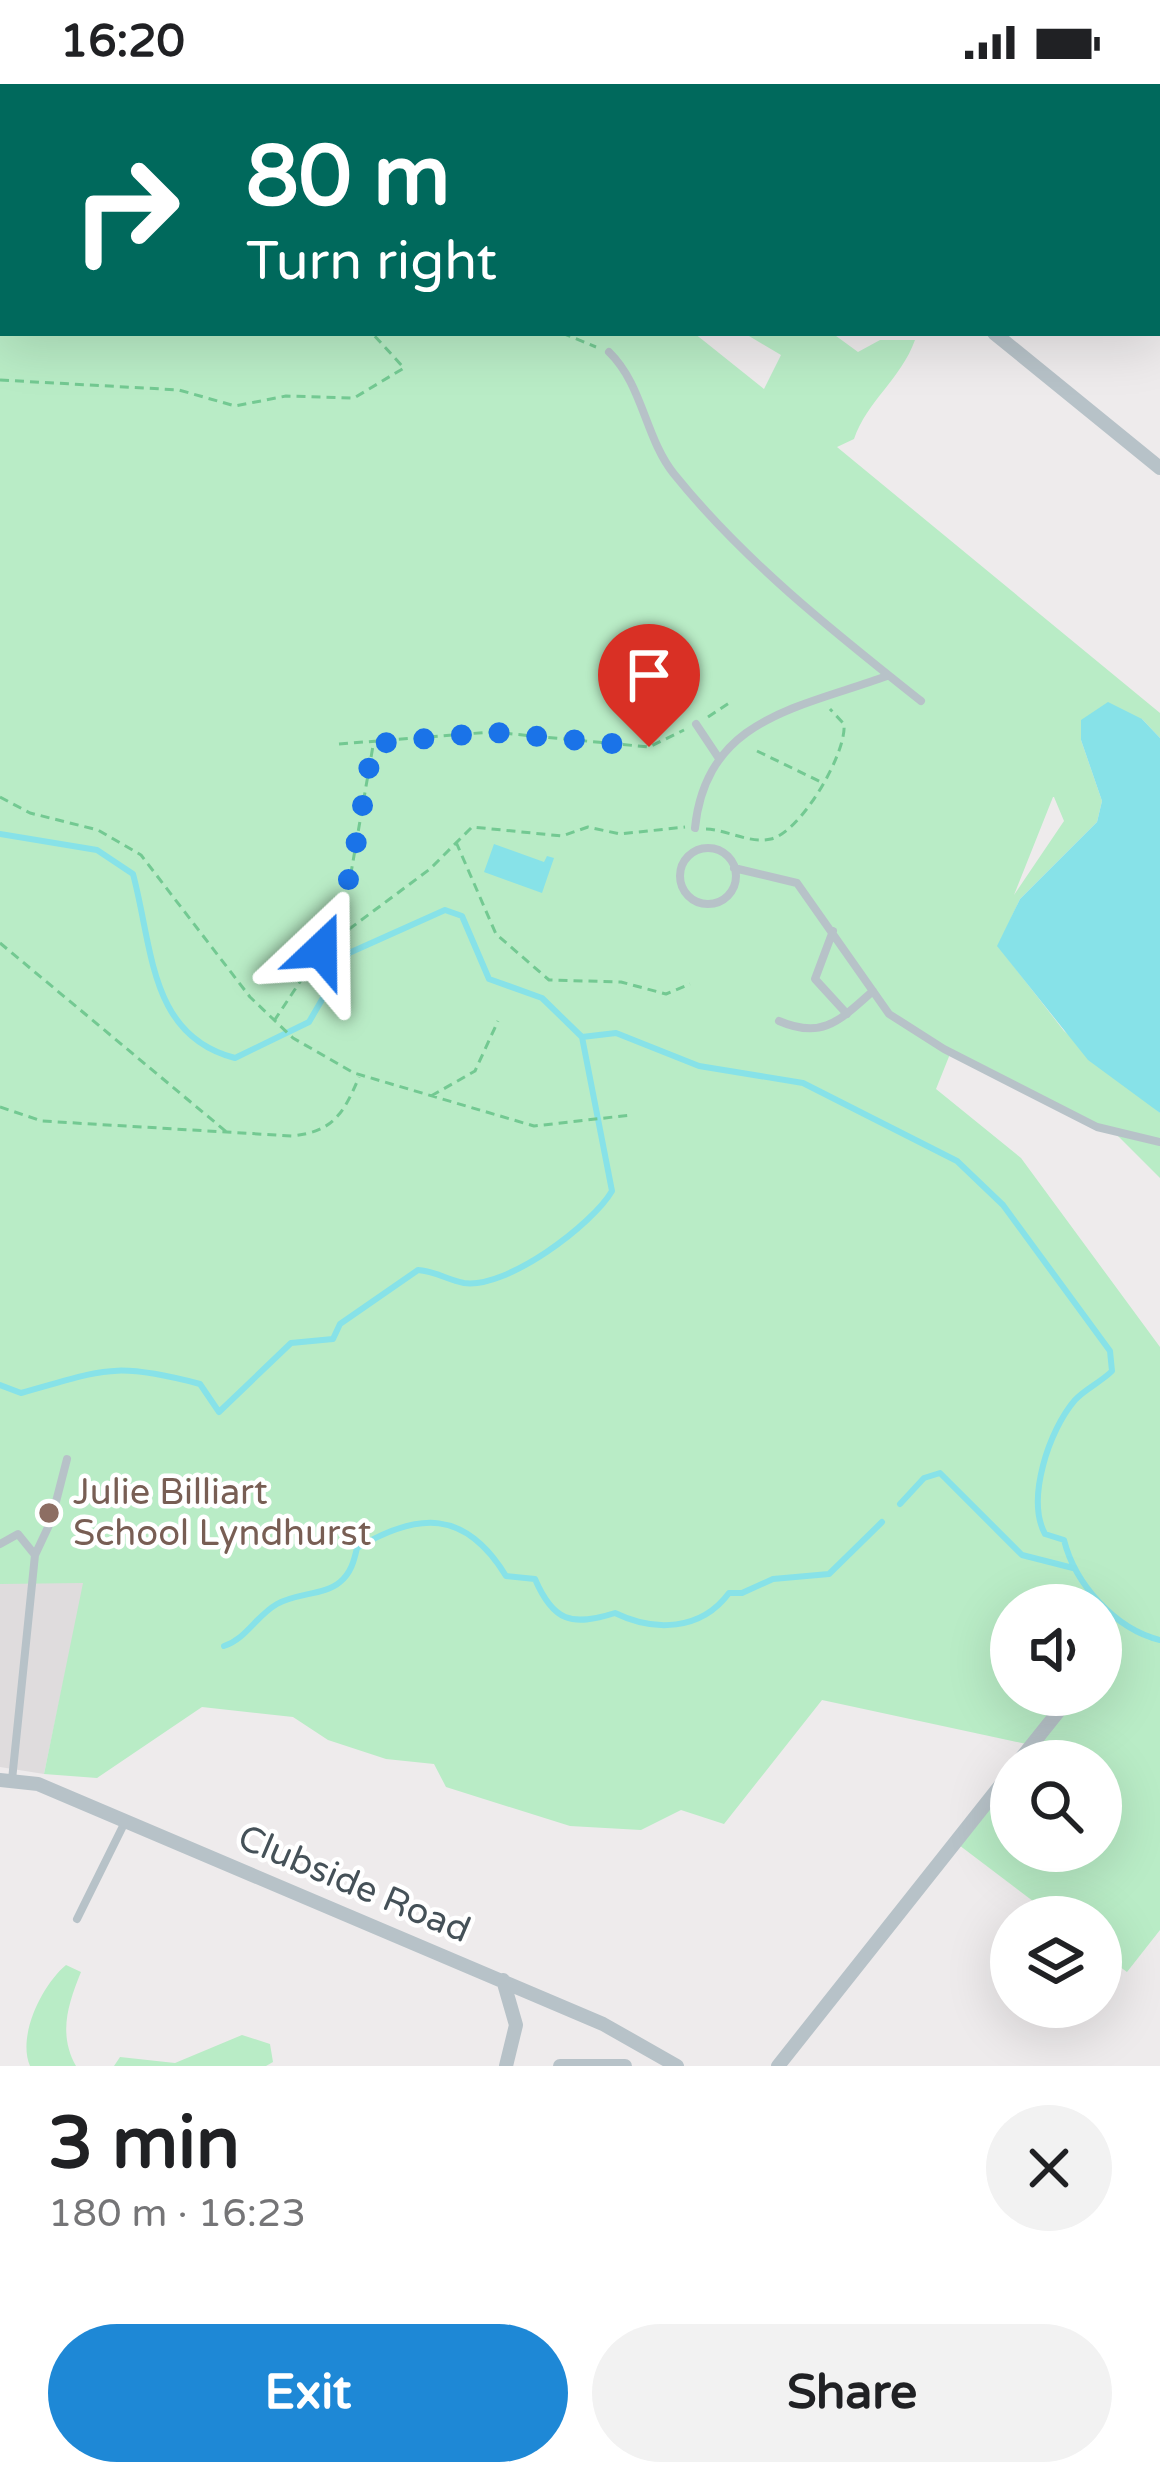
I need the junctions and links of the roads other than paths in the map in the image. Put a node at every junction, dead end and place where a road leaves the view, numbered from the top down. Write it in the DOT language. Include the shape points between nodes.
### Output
graph roads {
  1 [pos="998,336"];
  2 [pos="609,352"];
  3 [pos="1160,468"];
  4 [pos="889,676"];
  5 [pos="921,701"];
  6 [pos="696,724"];
  7 [pos="718,757"];
  8 [pos="695,828"];
  9 [pos="734,868"];
  10 [pos="833,930"];
  11 [pos="873,991"];
  12 [pos="848,1013"];
  13 [pos="779,1021"];
  14 [pos="1160,1142"];
  15 [pos="68,1459"];
  16 [pos="0,1544"];
  17 [pos="34,1555"];
  18 [pos="1055,1716"];
  19 [pos="1036,1740"];
  20 [pos="6,1780"];
  21 [pos="990,1798"];
  22 [pos="126,1821"];
  23 [pos="77,1919"];
  24 [pos="502,1980"];
  25 [pos="506,2066"];
  26 [pos="560,2066"];
  27 [pos="626,2066"];
  28 [pos="677,2066"];
  29 [pos="778,2066"];
  1 -- 3 [label="street"];
  2 -- 4 [label="lane" via="625,368 656,446 680,481 814,616"];
  4 -- 5 [label="lane"];
  4 -- 7 [label="lane" via="765,719"];
  6 -- 7 [label="lane"];
  7 -- 8 [label="lane" via="698,794"];
  9 -- 9 [label="lane" via="718,850 700,849 685,860 681,886 701,904 719,902 733,890"];
  9 -- 10 [label="lane" via="796,883"];
  10 -- 11 [label="lane"];
  10 -- 12 [label="lane" via="815,979"];
  11 -- 12 [label="lane"];
  11 -- 14 [label="lane" via="889,1015 944,1049 1097,1127"];
  12 -- 13 [label="lane" via="816,1032"];
  15 -- 17 [label="lane"];
  16 -- 17 [label="lane" via="18,1534"];
  17 -- 20 [label="lane"];
  18 -- 19 [label="street"];
  20 -- 22 [label="street, Clubside Road" via="38,1784"];
  21 -- 29 [label="street"];
  22 -- 23 [label="lane"];
  22 -- 24 [label="street, Clubside Road"];
  24 -- 25 [label="street" via="516,2026"];
  24 -- 28 [label="street, Clubside Road"];
  26 -- 27 [label="street"];
}
